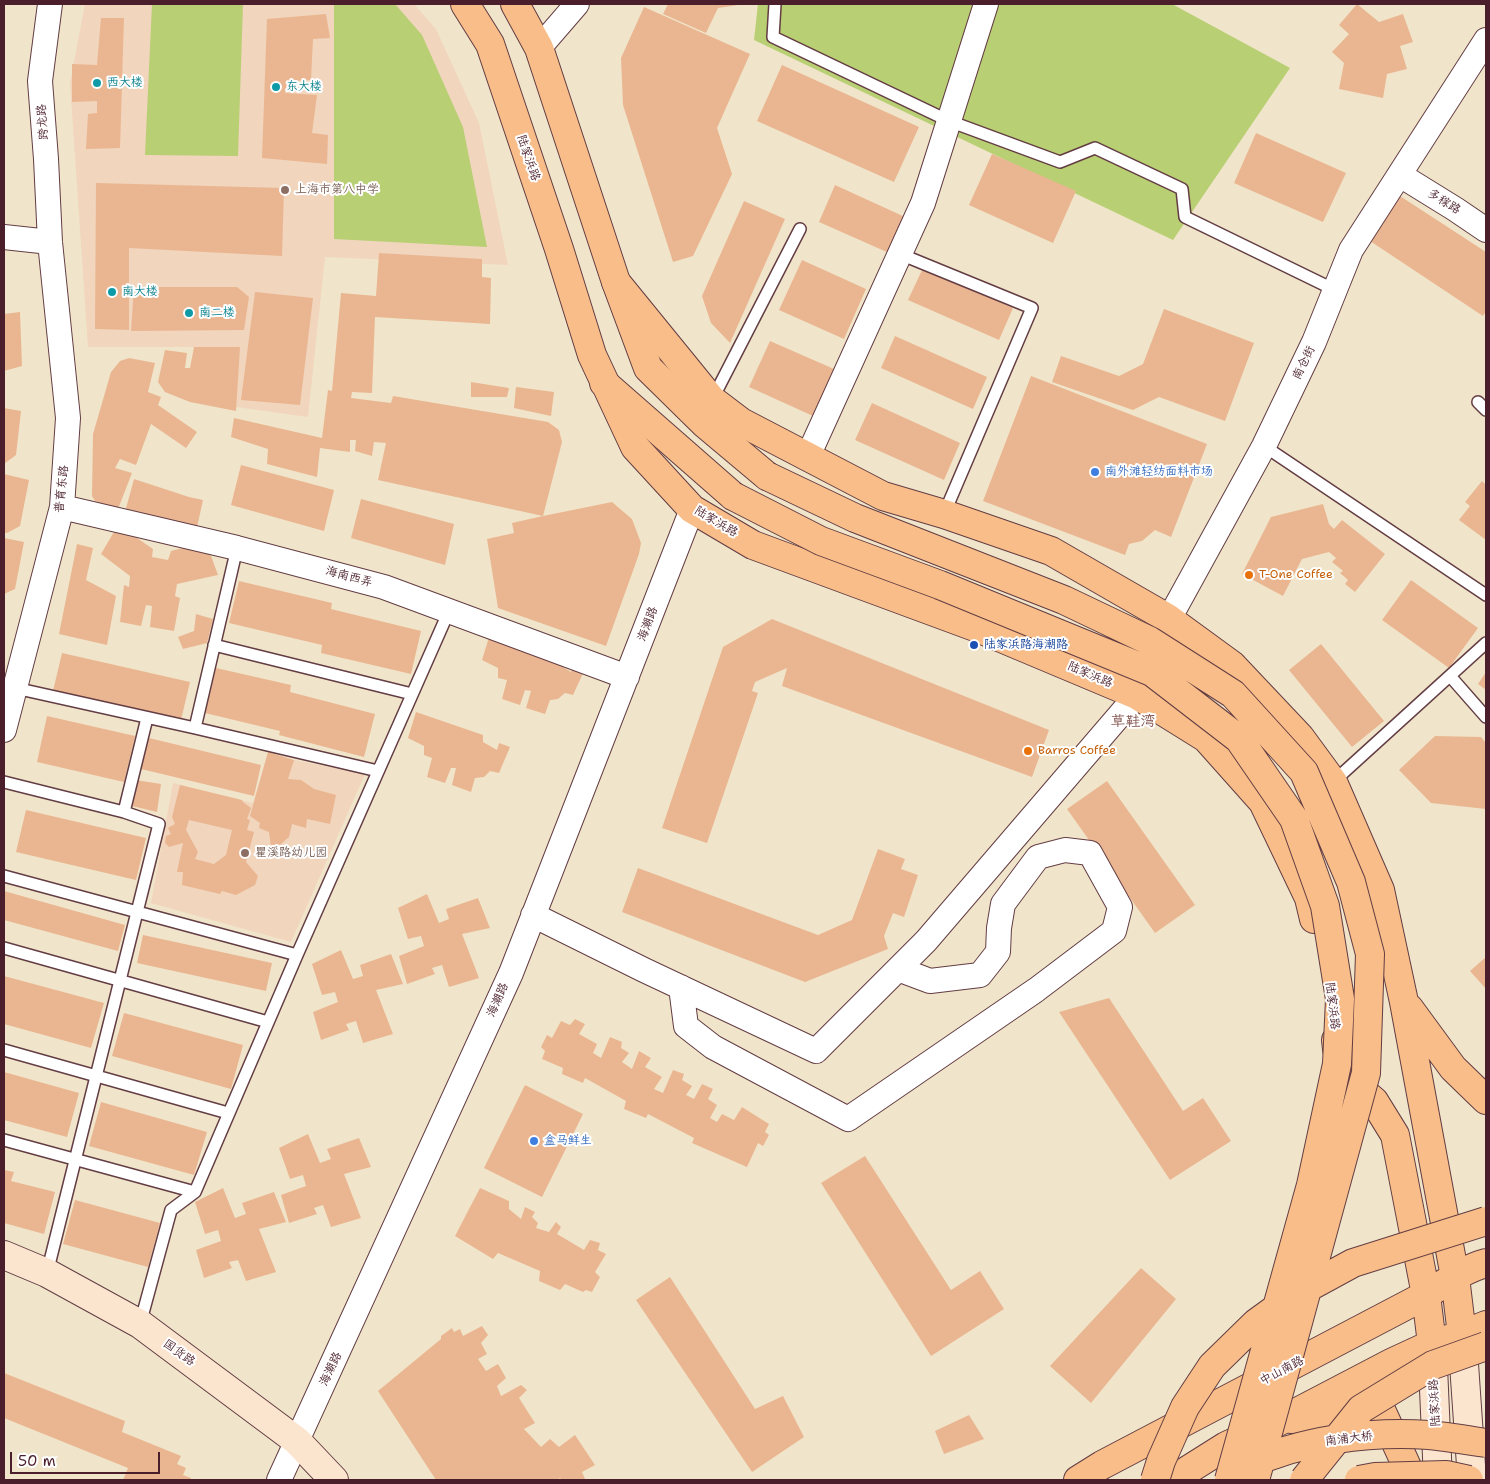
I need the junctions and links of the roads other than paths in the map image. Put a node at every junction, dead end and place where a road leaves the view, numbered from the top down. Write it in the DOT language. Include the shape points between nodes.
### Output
graph roads {
  1 [pos="50,4"];
  2 [pos="465,4"];
  3 [pos="515,4"];
  4 [pos="578,4"];
  5 [pos="775,4"];
  6 [pos="986,4"];
  7 [pos="1486,40"];
  8 [pos="539,48"];
  9 [pos="949,121"];
  10 [pos="1400,175"];
  11 [pos="800,229"];
  12 [pos="1486,230"];
  13 [pos="4,237"];
  14 [pos="50,242"];
  15 [pos="900,254"];
  16 [pos="616,282"];
  17 [pos="1335,290"];
  18 [pos="604,383"];
  19 [pos="712,400"];
  20 [pos="1264,446"];
  21 [pos="808,456"];
  22 [pos="62,507"];
  23 [pos="692,509"];
  24 [pos="944,514"];
  25 [pos="237,548"];
  26 [pos="1486,595"];
  27 [pos="449,611"];
  28 [pos="1169,619"];
  29 [pos="1486,643"];
  30 [pos="214,645"];
  31 [pos="1450,676"];
  32 [pos="627,677"];
  33 [pos="14,688"];
  34 [pos="412,694"];
  35 [pos="1137,695"];
  36 [pos="1486,717"];
  37 [pos="147,718"];
  38 [pos="195,728"];
  39 [pos="4,730"];
  40 [pos="378,771"];
  41 [pos="4,782"];
  42 [pos="1333,782"];
  43 [pos="124,812"];
  44 [pos="4,876"];
  45 [pos="137,912"];
  46 [pos="534,915"];
  47 [pos="4,948"];
  48 [pos="297,955"];
  49 [pos="898,969"];
  50 [pos="120,981"];
  51 [pos="680,986"];
  52 [pos="1404,1002"];
  53 [pos="268,1022"];
  54 [pos="4,1050"];
  55 [pos="96,1076"];
  56 [pos="1486,1100"];
  57 [pos="228,1114"];
  58 [pos="4,1140"];
  59 [pos="75,1159"];
  60 [pos="195,1192"];
  61 [pos="1486,1221"];
  62 [pos="4,1255"];
  63 [pos="1486,1263"];
  64 [pos="47,1273"];
  65 [pos="1455,1277"];
  66 [pos="1426,1295"];
  67 [pos="140,1324"];
  68 [pos="1478,1333"];
  69 [pos="1432,1344"];
  70 [pos="1486,1346"];
  71 [pos="1377,1401"];
  72 [pos="1282,1420"];
  73 [pos="297,1441"];
  74 [pos="1486,1442"];
  75 [pos="279,1480"];
  76 [pos="334,1480"];
  77 [pos="1078,1480"];
  78 [pos="1155,1480"];
  79 [pos="1172,1480"];
  80 [pos="1218,1480"];
  81 [pos="1229,1480"];
  82 [pos="1255,1480"];
  83 [pos="1304,1480"];
  84 [pos="1359,1480"];
  85 [pos="1413,1480"];
  86 [pos="1438,1480"];
  87 [pos="1470,1480"];
  1 -- 14 [label="street, 跨龙路" via="40,81"];
  2 -- 18 [label="main road, 陆家浜路" via="490,44 592,356"];
  3 -- 8 [label="main road"];
  4 -- 8 [label="street"];
  5 -- 9 [label="lane" via="773,37"];
  6 -- 9 [label="street"];
  7 -- 10 [label="street, 南仓街"];
  8 -- 16 [label="main road"];
  9 -- 15 [label="street" via="923,203"];
  9 -- 17 [label="lane" via="1060,162 1094,148 1182,189 1185,217"];
  10 -- 12 [label="street, 多稼路"];
  10 -- 17 [label="street, 南仓街" via="1351,250"];
  11 -- 19 [label="lane"];
  13 -- 14 [label="street"];
  14 -- 22 [label="street, 普育东路" via="68,418"];
  15 -- 21 [label="street"];
  15 -- 24 [label="lane" via="1032,308"];
  16 -- 19 [label="main road"];
  16 -- 82 [label="main road, bridge" via="648,368 705,424 767,476 855,518 1064,600 1150,641 1233,694 1304,772 1351,882 1370,954 1366,1073"];
  17 -- 20 [label="street, 南仓街"];
  18 -- 23 [label="main road, 陆家浜路" via="635,447"];
  18 -- 81 [label="main road, bridge" via="733,496 821,541 940,585 1152,672 1238,739 1294,820 1326,906 1340,999 1337,1064 1311,1185"];
  19 -- 21 [label="main road" via="741,422"];
  20 -- 26 [label="lane"];
  20 -- 28 [label="street, 南仓街"];
  21 -- 24 [label="main road" via="883,496"];
  22 -- 25 [label="street, 海南西弄"];
  22 -- 33 [label="street, 普育东路"];
  23 -- 32 [label="street, 海潮路"];
  23 -- 35 [label="main road, 陆家浜路" via="753,545 975,627"];
  24 -- 28 [label="main road" via="1052,551"];
  25 -- 27 [label="street, 海南西弄" via="384,587"];
  25 -- 30 [label="lane"];
  27 -- 32 [label="street, 海南西弄"];
  27 -- 34 [label="lane"];
  28 -- 35 [label="street, 南仓街"];
  28 -- 42 [label="main road" via="1232,665 1300,737"];
  29 -- 31 [label="lane"];
  30 -- 34 [label="lane"];
  30 -- 38 [label="lane"];
  31 -- 36 [label="lane"];
  31 -- 42 [label="lane"];
  32 -- 46 [label="street, 海潮路"];
  33 -- 37 [label="lane"];
  33 -- 39 [label="street, 普育东路"];
  34 -- 40 [label="lane"];
  35 -- 49 [label="street, 南仓街" via="926,941"];
  35 -- 66 [label="main road, 陆家浜路" via="1206,738 1263,802 1272,819 1309,898 1327,971 1337,1049 1352,1082 1374,1101 1395,1135"];
  37 -- 38 [label="lane"];
  37 -- 43 [label="lane"];
  38 -- 40 [label="lane"];
  40 -- 48 [label="lane"];
  41 -- 43 [label="lane"];
  42 -- 52 [label="main road" via="1380,890"];
  43 -- 45 [label="lane" via="159,824"];
  44 -- 45 [label="lane"];
  45 -- 48 [label="lane"];
  45 -- 50 [label="lane"];
  46 -- 51 [label="street"];
  46 -- 73 [label="street, 海潮路"];
  47 -- 50 [label="lane"];
  48 -- 53 [label="lane"];
  49 -- 51 [label="street, 南仓街" via="816,1051"];
  49 -- 51 [label="street" via="930,981 980,974 998,952 1003,904 1038,857 1065,850 1090,853 1120,907 1114,931 1036,990 848,1119 713,1047 686,1026"];
  50 -- 53 [label="lane"];
  50 -- 55 [label="lane"];
  52 -- 56 [label="main road" via="1453,1068"];
  52 -- 65 [label="main road"];
  53 -- 57 [label="lane"];
  54 -- 55 [label="lane"];
  55 -- 57 [label="lane"];
  55 -- 59 [label="lane"];
  57 -- 60 [label="lane"];
  58 -- 59 [label="lane"];
  59 -- 60 [label="lane"];
  59 -- 64 [label="lane"];
  60 -- 67 [label="lane" via="171,1210"];
  61 -- 78 [label="main road, bridge" via="1353,1263 1296,1294 1256,1322 1212,1366 1185,1407"];
  62 -- 64 [label="street, 国货路"];
  63 -- 65 [label="main road, 中山南路"];
  64 -- 67 [label="street, 国货路"];
  65 -- 66 [label="main road, 中山南路"];
  65 -- 68 [label="main road"];
  66 -- 69 [label="main road, 陆家浜路"];
  66 -- 77 [label="main road, 中山南路"];
  67 -- 73 [label="street, 国货路"];
  68 -- 69 [label="main road"];
  68 -- 87 [label="street"];
  69 -- 71 [label="main road"];
  69 -- 72 [label="main road"];
  69 -- 86 [label="street, 陆家浜路"];
  70 -- 83 [label="main road, bridge" via="1434,1365 1361,1409"];
  71 -- 72 [label="main road" via="1339,1418"];
  71 -- 85 [label="main road"];
  72 -- 79 [label="main road" via="1226,1446"];
  73 -- 75 [label="street, 海潮路"];
  73 -- 76 [label="street, 国货路"];
  74 -- 80 [label="main road, 南浦大桥, bridge" via="1429,1435 1370,1435 1312,1443"];
  84 -- 87 [label="main road, bridge" via="1446,1476"];
}
